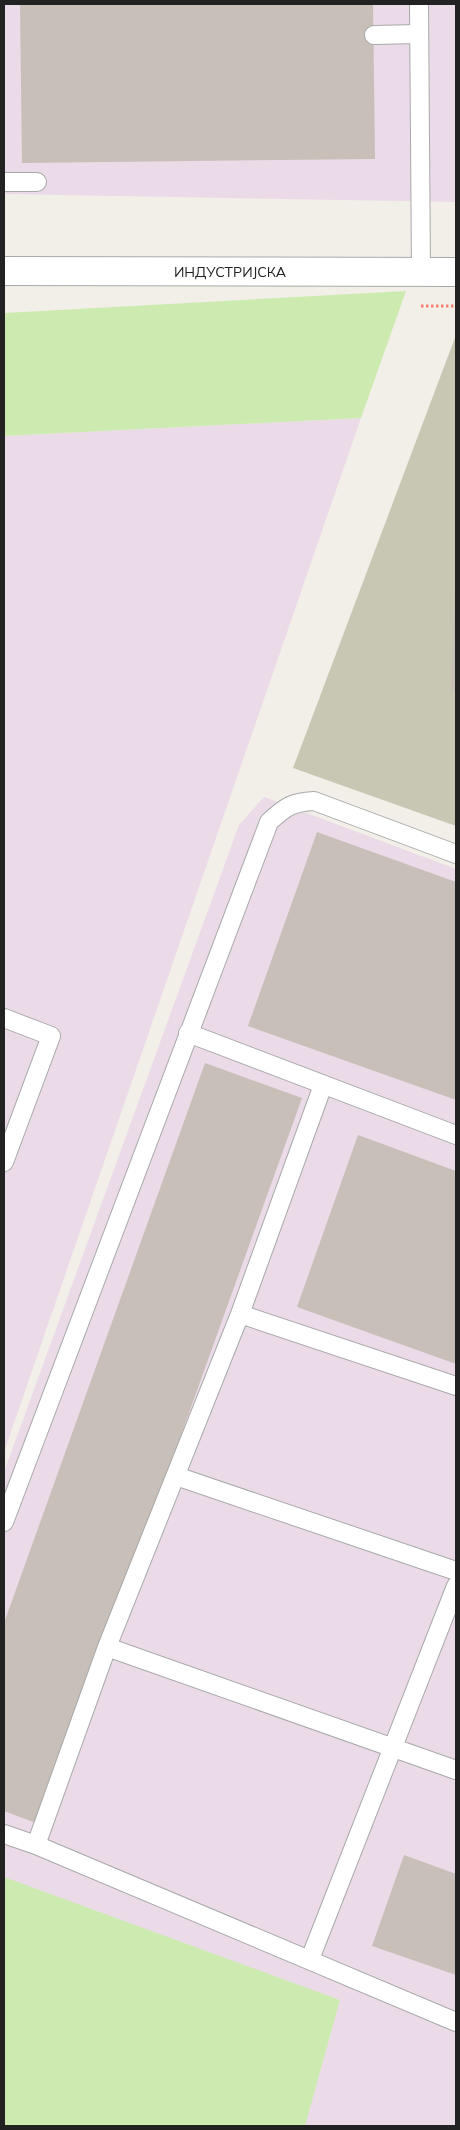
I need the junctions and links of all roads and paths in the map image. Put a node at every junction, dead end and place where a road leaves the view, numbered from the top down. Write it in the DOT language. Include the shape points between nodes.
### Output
graph roads {
  1 [pos="419,4"];
  2 [pos="418,34"];
  3 [pos="374,35"];
  4 [pos="4,182"];
  5 [pos="37,182"];
  6 [pos="4,271"];
  7 [pos="421,272"];
  8 [pos="456,272"];
  9 [pos="421,306"];
  10 [pos="456,306"];
  11 [pos="456,854"];
  12 [pos="4,1018"];
  13 [pos="188,1033"];
  14 [pos="323,1085"];
  15 [pos="456,1135"];
  16 [pos="4,1162"];
  17 [pos="240,1314"];
  18 [pos="456,1386"];
  19 [pos="176,1476"];
  20 [pos="4,1522"];
  21 [pos="456,1571"];
  22 [pos="456,1586"];
  23 [pos="107,1647"];
  24 [pos="393,1747"];
  25 [pos="456,1770"];
  26 [pos="4,1834"];
  27 [pos="36,1845"];
  28 [pos="310,1959"];
  29 [pos="456,2022"];
  1 -- 2 [label="lane"];
  2 -- 3 [label="lane"];
  2 -- 7 [label="lane" via="422,135"];
  4 -- 5 [label="lane"];
  6 -- 7 [label="street, ИНДУСТРИЈСКА"];
  7 -- 8 [label="street, ИНДУСТРИЈСКА"];
  9 -- 10 [label="path"];
  11 -- 13 [label="lane" via="314,801 284,808 269,822"];
  12 -- 16 [label="lane" via="51,1036"];
  13 -- 14 [label="lane"];
  13 -- 20 [label="lane"];
  14 -- 15 [label="lane"];
  14 -- 17 [label="lane"];
  17 -- 18 [label="lane"];
  17 -- 19 [label="lane"];
  19 -- 21 [label="lane"];
  19 -- 23 [label="lane"];
  22 -- 24 [label="lane"];
  23 -- 24 [label="lane"];
  23 -- 27 [label="lane"];
  24 -- 25 [label="lane"];
  24 -- 28 [label="lane"];
  26 -- 27 [label="lane"];
  27 -- 28 [label="lane"];
  28 -- 29 [label="lane"];
}
